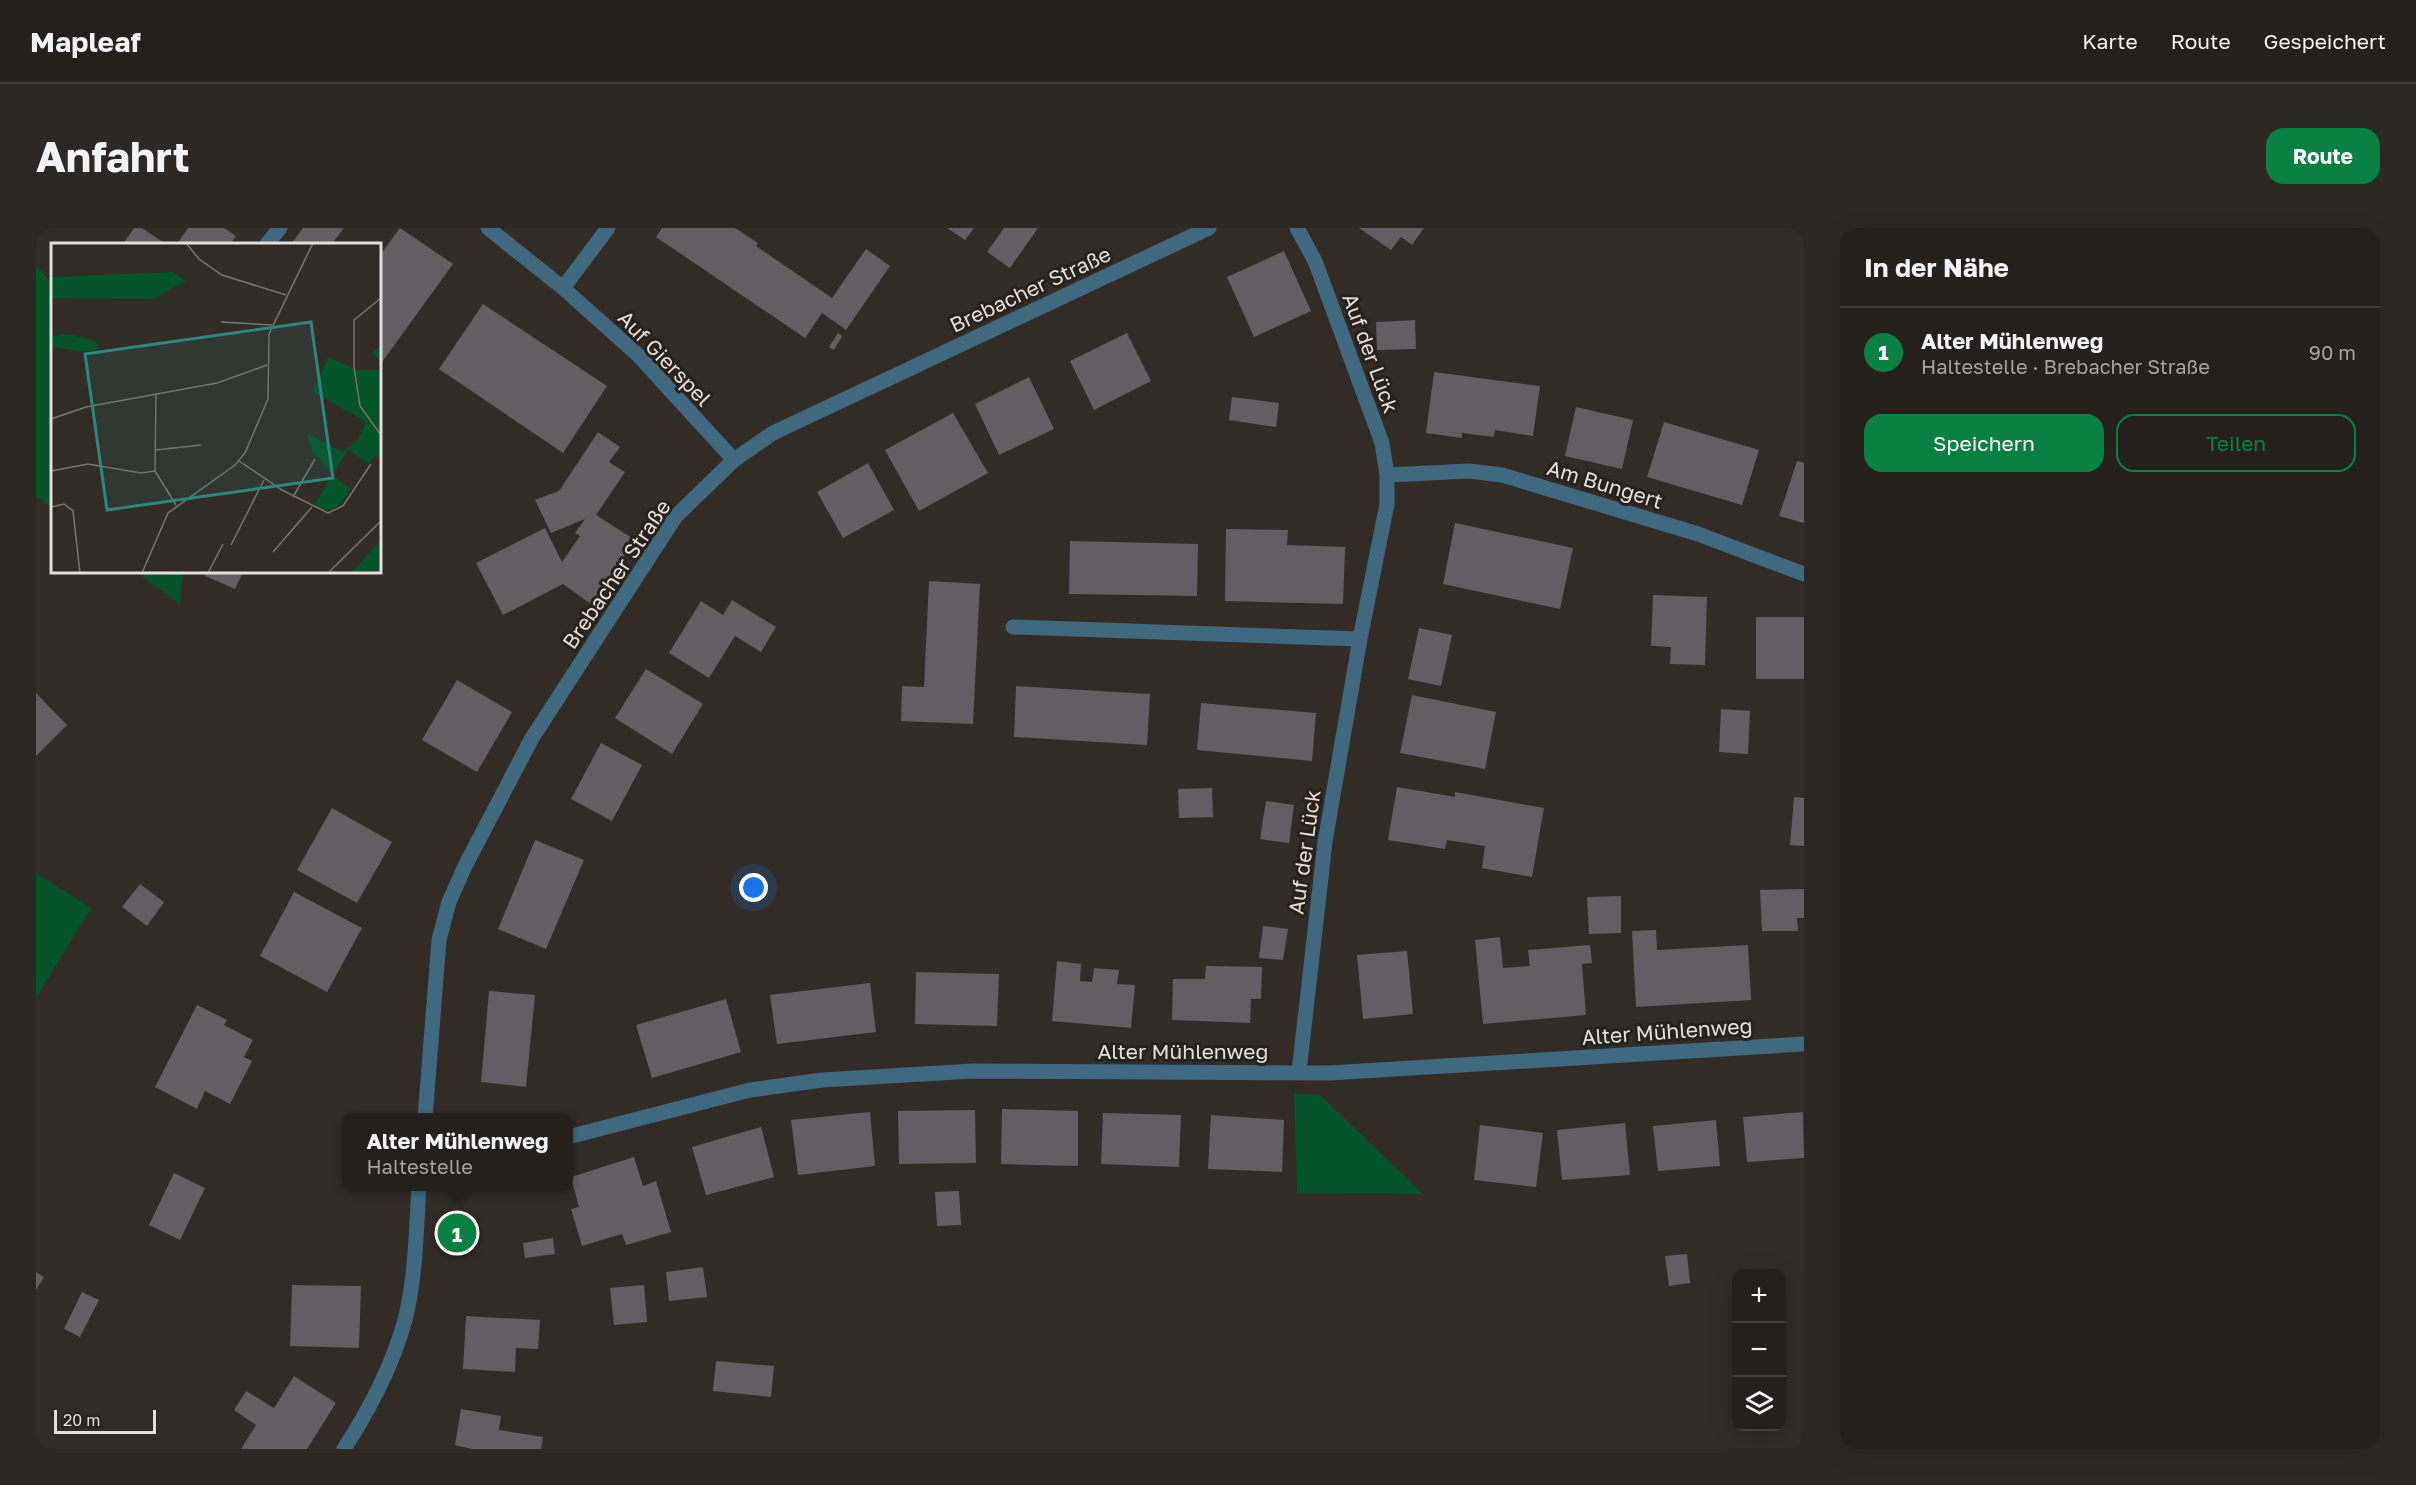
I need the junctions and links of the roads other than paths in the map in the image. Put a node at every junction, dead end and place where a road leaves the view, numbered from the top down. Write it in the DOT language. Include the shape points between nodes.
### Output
graph roads {
  1 [pos="280,228"];
  2 [pos="488,228"];
  3 [pos="608,228"];
  4 [pos="1209,228"];
  5 [pos="1297,228"];
  6 [pos="268,243"];
  7 [pos="563,288"];
  8 [pos="734,460"];
  9 [pos="1388,475"];
  10 [pos="1804,574"];
  11 [pos="1012,627"];
  12 [pos="1360,639"];
  13 [pos="1804,1044"];
  14 [pos="1299,1072"];
  15 [pos="425,1113"];
  16 [pos="573,1136"];
  17 [pos="419,1191"];
  18 [pos="344,1449"];
  1 -- 6 [label="street"];
  2 -- 7 [label="street, Auf Gierspel"];
  3 -- 7 [label="street"];
  4 -- 8 [label="street, Brebacher Straße" via="773,433"];
  5 -- 9 [label="street, Auf der Lück" via="1315,261 1382,442"];
  7 -- 8 [label="street, Auf Gierspel" via="638,355"];
  8 -- 15 [label="street, Brebacher Straße" via="676,516 532,738 465,866 449,902 439,940"];
  9 -- 10 [label="street, Am Bungert" via="1468,471 1502,475 1698,534"];
  9 -- 12 [label="street, Auf der Lück" via="1387,504"];
  11 -- 12 [label="street"];
  12 -- 14 [label="street, Auf der Lück" via="1325,842"];
  13 -- 14 [label="street, Alter Mühlenweg"];
  14 -- 16 [label="street, Alter Mühlenweg" via="974,1071 822,1080 750,1090"];
  17 -- 18 [label="street" via="405,1319 380,1388"];
}
